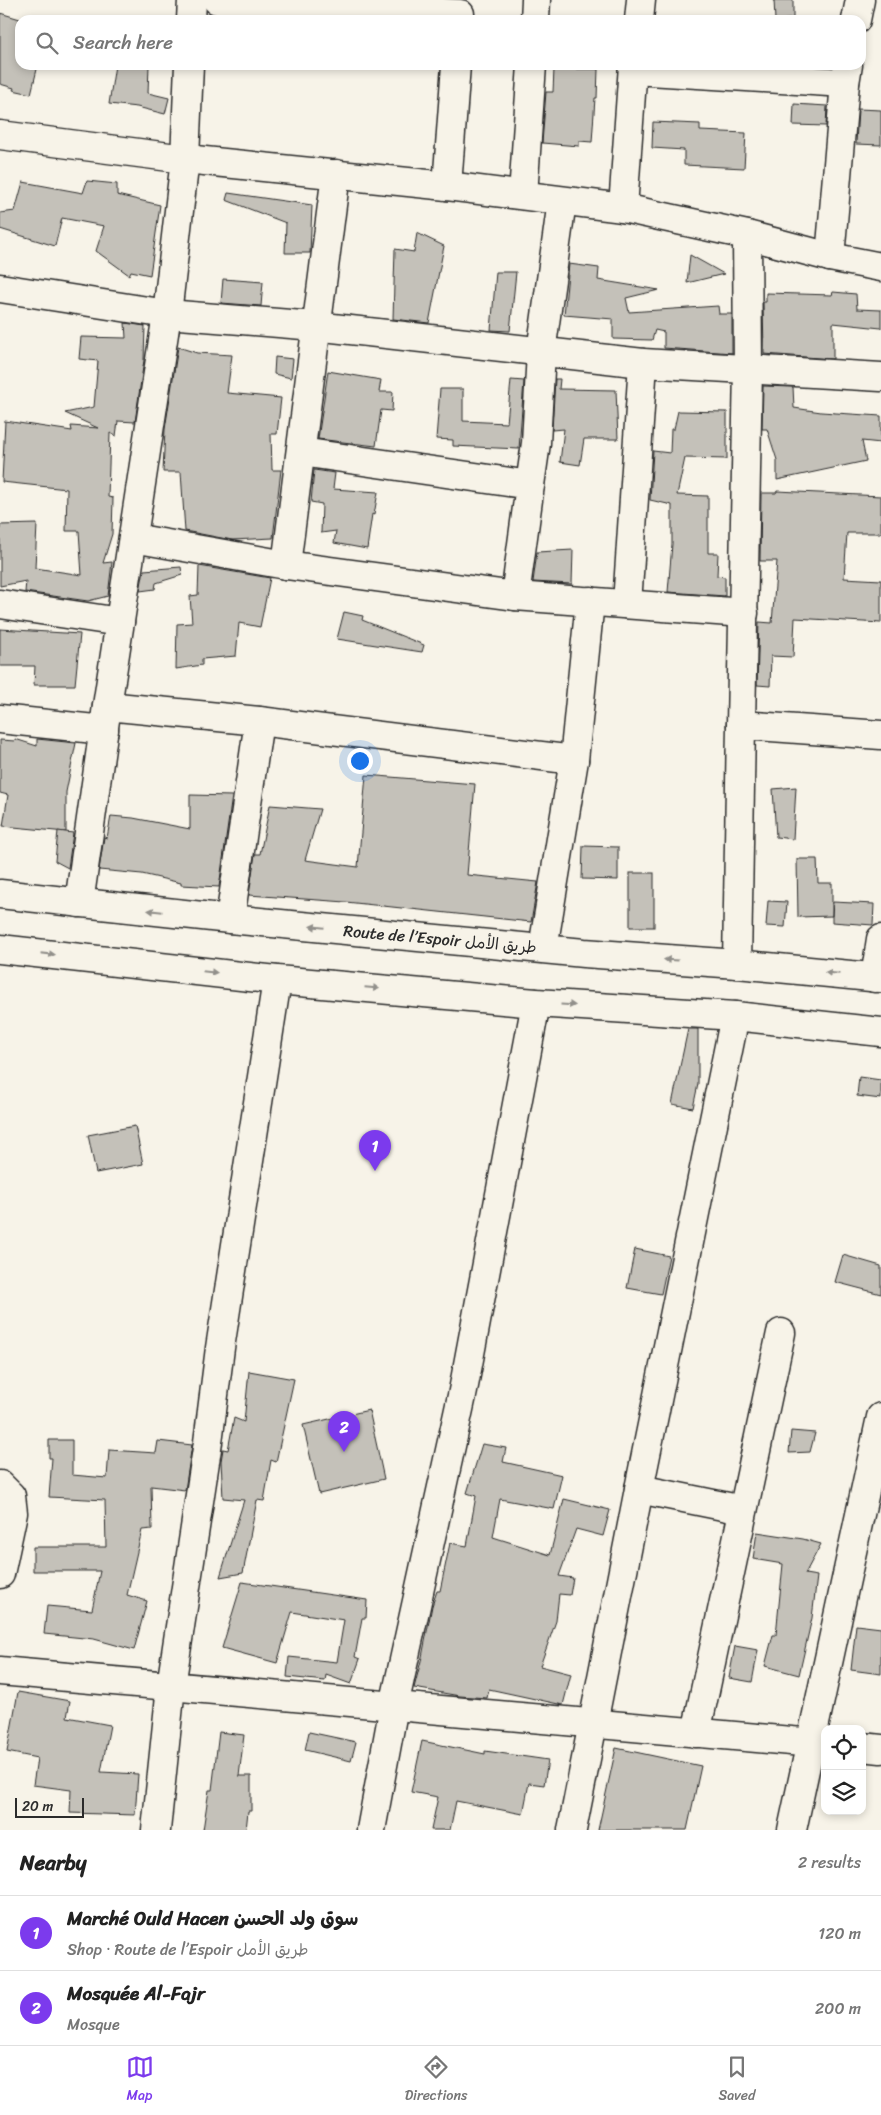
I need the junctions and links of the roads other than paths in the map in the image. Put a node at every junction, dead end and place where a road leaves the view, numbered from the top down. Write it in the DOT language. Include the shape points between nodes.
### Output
graph roads {
  1 [pos="192,0"];
  2 [pos="217,0"];
  3 [pos="536,0"];
  4 [pos="641,0"];
  5 [pos="860,0"];
  6 [pos="460,11"];
  7 [pos="191,15"];
  8 [pos="535,15"];
  9 [pos="640,15"];
  10 [pos="857,15"];
  11 [pos="189,70"];
  12 [pos="456,70"];
  13 [pos="532,70"];
  14 [pos="633,70"];
  15 [pos="724,70"];
  16 [pos="846,74"];
  17 [pos="0,135"];
  18 [pos="184,159"];
  19 [pos="336,174"];
  20 [pos="447,186"];
  21 [pos="523,195"];
  22 [pos="562,201"];
  23 [pos="624,208"];
  24 [pos="747,235"];
  25 [pos="830,257"];
  26 [pos="881,267"];
  27 [pos="0,288"];
  28 [pos="167,314"];
  29 [pos="315,326"];
  30 [pos="541,352"];
  31 [pos="643,363"];
  32 [pos="748,368"];
  33 [pos="881,377"];
  34 [pos="301,452"];
  35 [pos="530,485"];
  36 [pos="133,538"];
  37 [pos="286,566"];
  38 [pos="515,596"];
  39 [pos="590,601"];
  40 [pos="0,604"];
  41 [pos="627,604"];
  42 [pos="744,613"];
  43 [pos="120,622"];
  44 [pos="105,718"];
  45 [pos="0,719"];
  46 [pos="259,722"];
  47 [pos="741,725"];
  48 [pos="881,735"];
  49 [pos="574,760"];
  50 [pos="0,894"];
  51 [pos="79,903"];
  52 [pos="230,919"];
  53 [pos="881,939"];
  54 [pos="543,948"];
  55 [pos="0,949"];
  56 [pos="736,964"];
  57 [pos="878,978"];
  58 [pos="277,980"];
  59 [pos="536,1003"];
  60 [pos="735,1016"];
  61 [pos="881,1032"];
  62 [pos="781,1333"];
  63 [pos="881,1417"];
  64 [pos="0,1485"];
  65 [pos="639,1489"];
  66 [pos="743,1510"];
  67 [pos="0,1574"];
  68 [pos="0,1671"];
  69 [pos="171,1686"];
  70 [pos="394,1706"];
  71 [pos="592,1724"];
  72 [pos="696,1732"];
  73 [pos="818,1743"];
  74 [pos="866,1747"];
  75 [pos="881,1749"];
  76 [pos="156,1830"];
  77 [pos="371,1830"];
  78 [pos="572,1830"];
  79 [pos="792,1830"];
  1 -- 7 [label="main road"];
  2 -- 6 [label="main road"];
  3 -- 8 [label="main road"];
  4 -- 9 [label="main road"];
  5 -- 10 [label="main road"];
  11 -- 18 [label="main road"];
  12 -- 20 [label="main road"];
  13 -- 21 [label="main road"];
  14 -- 23 [label="main road"];
  15 -- 16 [label="main road"];
  16 -- 25 [label="main road"];
  17 -- 18 [label="main road"];
  18 -- 19 [label="main road"];
  18 -- 28 [label="main road"];
  19 -- 20 [label="main road"];
  19 -- 29 [label="main road"];
  20 -- 21 [label="main road"];
  21 -- 22 [label="main road"];
  22 -- 23 [label="main road"];
  22 -- 30 [label="main road"];
  23 -- 24 [label="main road"];
  24 -- 25 [label="main road"];
  24 -- 32 [label="main road"];
  25 -- 26 [label="main road"];
  27 -- 28 [label="main road"];
  28 -- 29 [label="main road"];
  28 -- 36 [label="main road"];
  29 -- 30 [label="main road"];
  29 -- 34 [label="main road"];
  30 -- 31 [label="main road"];
  30 -- 35 [label="main road" via="536,443"];
  31 -- 32 [label="main road"];
  31 -- 41 [label="main road"];
  32 -- 33 [label="main road"];
  32 -- 42 [label="main road"];
  34 -- 35 [label="main road"];
  34 -- 37 [label="main road"];
  35 -- 38 [label="main road"];
  36 -- 37 [label="main road"];
  36 -- 43 [label="main road"];
  37 -- 38 [label="main road"];
  38 -- 39 [label="main road"];
  39 -- 41 [label="main road"];
  39 -- 49 [label="main road"];
  40 -- 43 [label="main road"];
  41 -- 42 [label="main road"];
  42 -- 47 [label="main road"];
  43 -- 44 [label="main road"];
  44 -- 45 [label="main road"];
  44 -- 46 [label="main road"];
  44 -- 51 [label="main road"];
  46 -- 49 [label="main road"];
  46 -- 52 [label="main road"];
  47 -- 48 [label="main road"];
  47 -- 56 [label="main road"];
  49 -- 54 [label="main road"];
  50 -- 51 [label="main road, Route de l’Espoir طريق الأمل"];
  52 -- 51 [label="main road, Route de l’Espoir طريق الأمل, one-way"];
  54 -- 52 [label="main road, Route de l’Espoir طريق الأمل, one-way"];
  53 -- 57 [label="main road"];
  56 -- 54 [label="main road, Route de l’Espoir طريق الأمل, one-way"];
  55 -- 58 [label="main road, one-way"];
  57 -- 56 [label="main road, Route de l’Espoir طريق الأمل, one-way"];
  58 -- 59 [label="main road, one-way"];
  58 -- 69 [label="main road"];
  59 -- 60 [label="main road, one-way"];
  59 -- 70 [label="main road" via="463,1391"];
  60 -- 61 [label="main road"];
  60 -- 65 [label="main road"];
  62 -- 66 [label="main road"];
  63 -- 73 [label="main road"];
  64 -- 67 [label="main road" via="11,1496 13,1513"];
  65 -- 66 [label="main road"];
  65 -- 71 [label="main road"];
  66 -- 72 [label="main road"];
  68 -- 69 [label="main road"];
  69 -- 70 [label="main road"];
  69 -- 76 [label="main road"];
  70 -- 71 [label="main road"];
  70 -- 77 [label="main road"];
  71 -- 72 [label="main road"];
  71 -- 78 [label="main road"];
  72 -- 73 [label="main road"];
  73 -- 79 [label="main road"];
  74 -- 75 [label="main road"];
}
